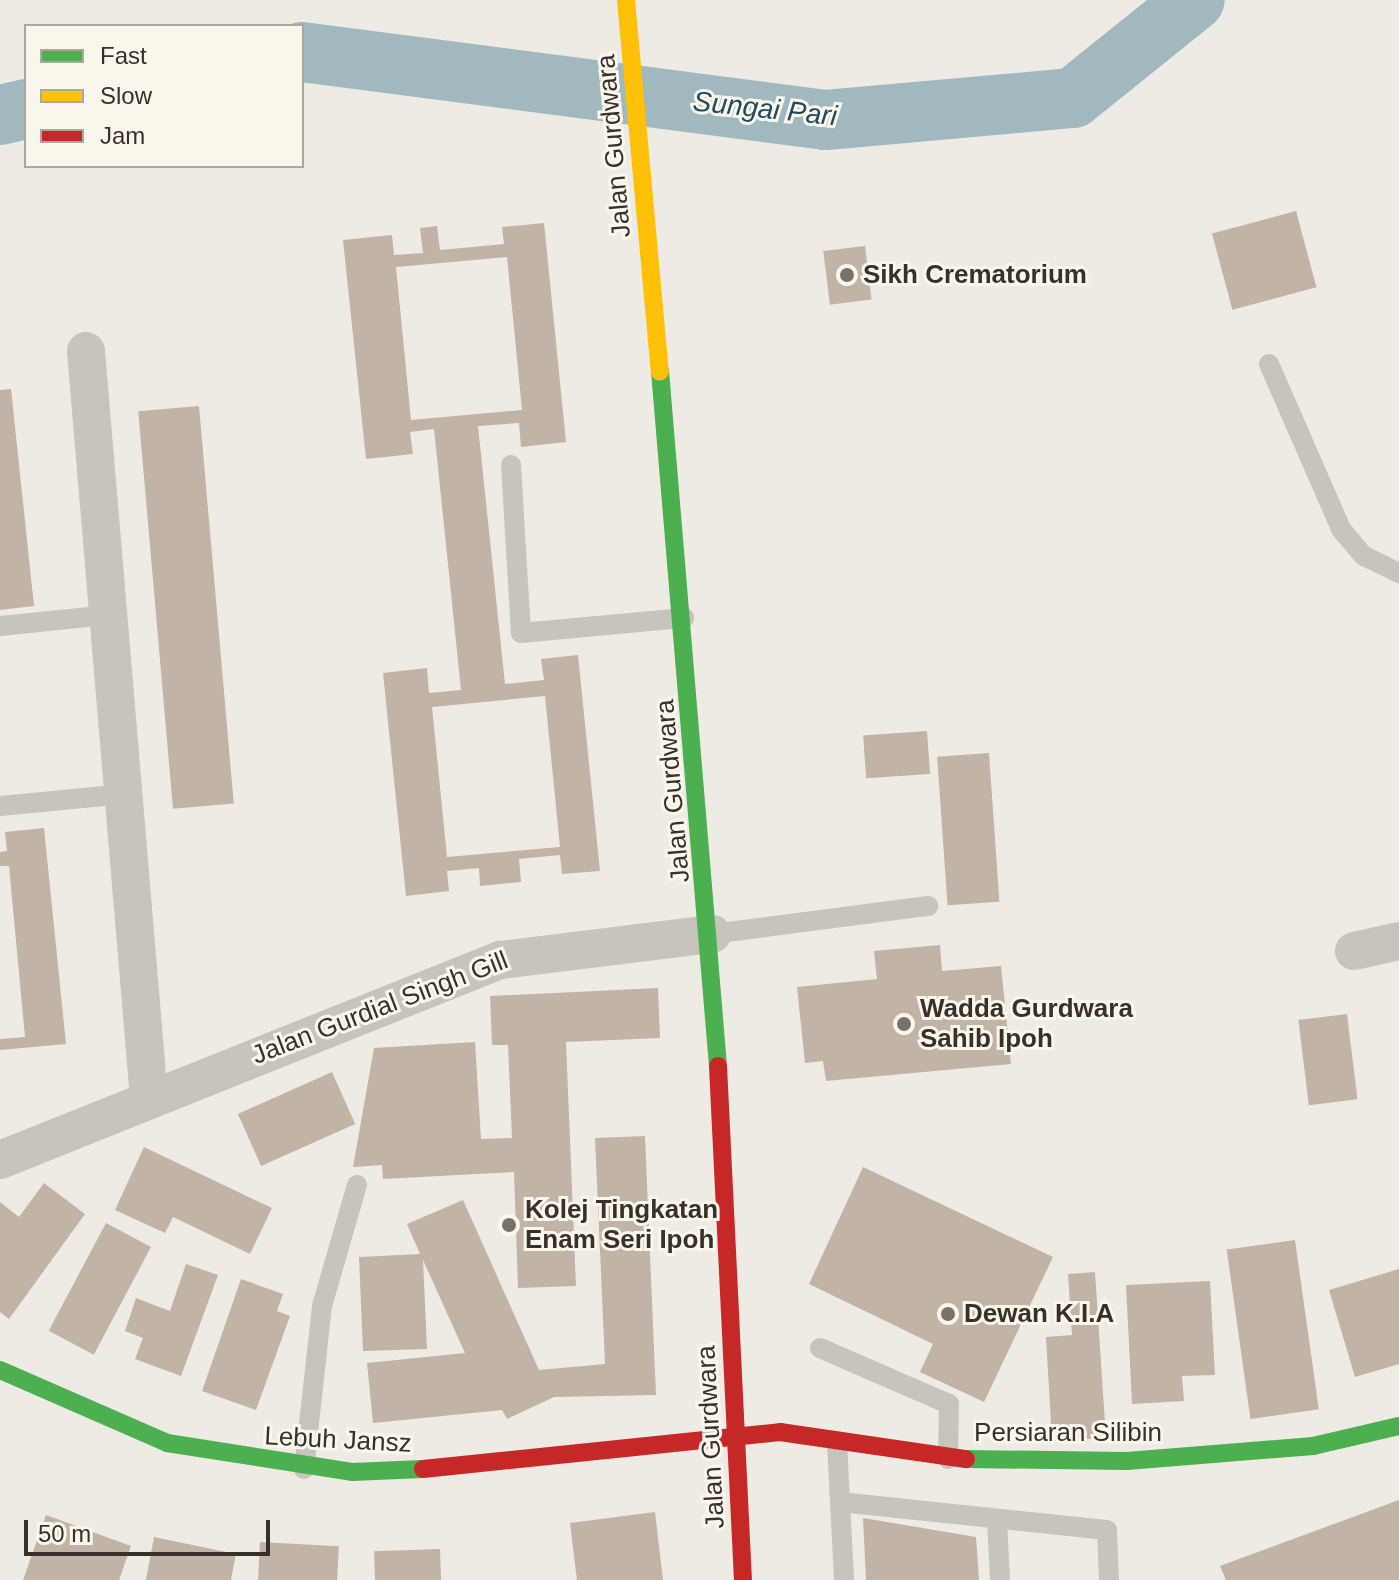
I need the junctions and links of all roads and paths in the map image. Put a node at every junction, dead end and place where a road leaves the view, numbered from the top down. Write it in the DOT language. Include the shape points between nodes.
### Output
graph roads {
  1 [pos="626,0"];
  2 [pos="86,351"];
  3 [pos="1269,364"];
  4 [pos="511,465"];
  5 [pos="1399,573"];
  6 [pos="109,615"];
  7 [pos="684,618"];
  8 [pos="0,626"];
  9 [pos="124,794"];
  10 [pos="0,806"];
  11 [pos="928,906"];
  12 [pos="712,934"];
  13 [pos="1399,941"];
  14 [pos="1354,951"];
  15 [pos="149,1098"];
  16 [pos="0,1160"];
  17 [pos="357,1185"];
  18 [pos="820,1348"];
  19 [pos="0,1370"];
  20 [pos="1399,1426"];
  21 [pos="737,1434"];
  22 [pos="837,1442"];
  23 [pos="948,1459"];
  24 [pos="304,1469"];
  25 [pos="840,1502"];
  26 [pos="997,1519"];
  27 [pos="743,1580"];
  28 [pos="844,1580"];
  29 [pos="1000,1580"];
  30 [pos="1109,1580"];
  1 -- 7 [label="street, Jalan Gurdwara"];
  2 -- 6 [label="street"];
  3 -- 5 [label="lane" via="1341,529 1364,556"];
  4 -- 7 [label="lane" via="521,633"];
  6 -- 8 [label="lane"];
  6 -- 9 [label="street"];
  7 -- 12 [label="street, Jalan Gurdwara"];
  9 -- 10 [label="lane"];
  9 -- 15 [label="street"];
  11 -- 12 [label="lane"];
  12 -- 15 [label="street, Jalan Gurdial Singh Gill" via="500,960"];
  12 -- 21 [label="street, Jalan Gurdwara"];
  13 -- 14 [label="street"];
  15 -- 16 [label="street, Jalan Gurdial Singh Gill"];
  17 -- 24 [label="lane" via="322,1306"];
  18 -- 23 [label="lane" via="949,1404"];
  19 -- 24 [label="street, Lebuh Jansz" via="167,1443"];
  20 -- 23 [label="street, Persiaran Silibin" via="1258,1453 1127,1461"];
  21 -- 22 [label="street, Persiaran Silibin"];
  21 -- 24 [label="street, Lebuh Jansz" via="411,1472"];
  21 -- 27 [label="street, Jalan Gurdwara"];
  22 -- 23 [label="street, Persiaran Silibin"];
  22 -- 25 [label="lane"];
  25 -- 26 [label="lane"];
  25 -- 28 [label="lane"];
  26 -- 29 [label="lane"];
  26 -- 30 [label="lane" via="1107,1530"];
}
